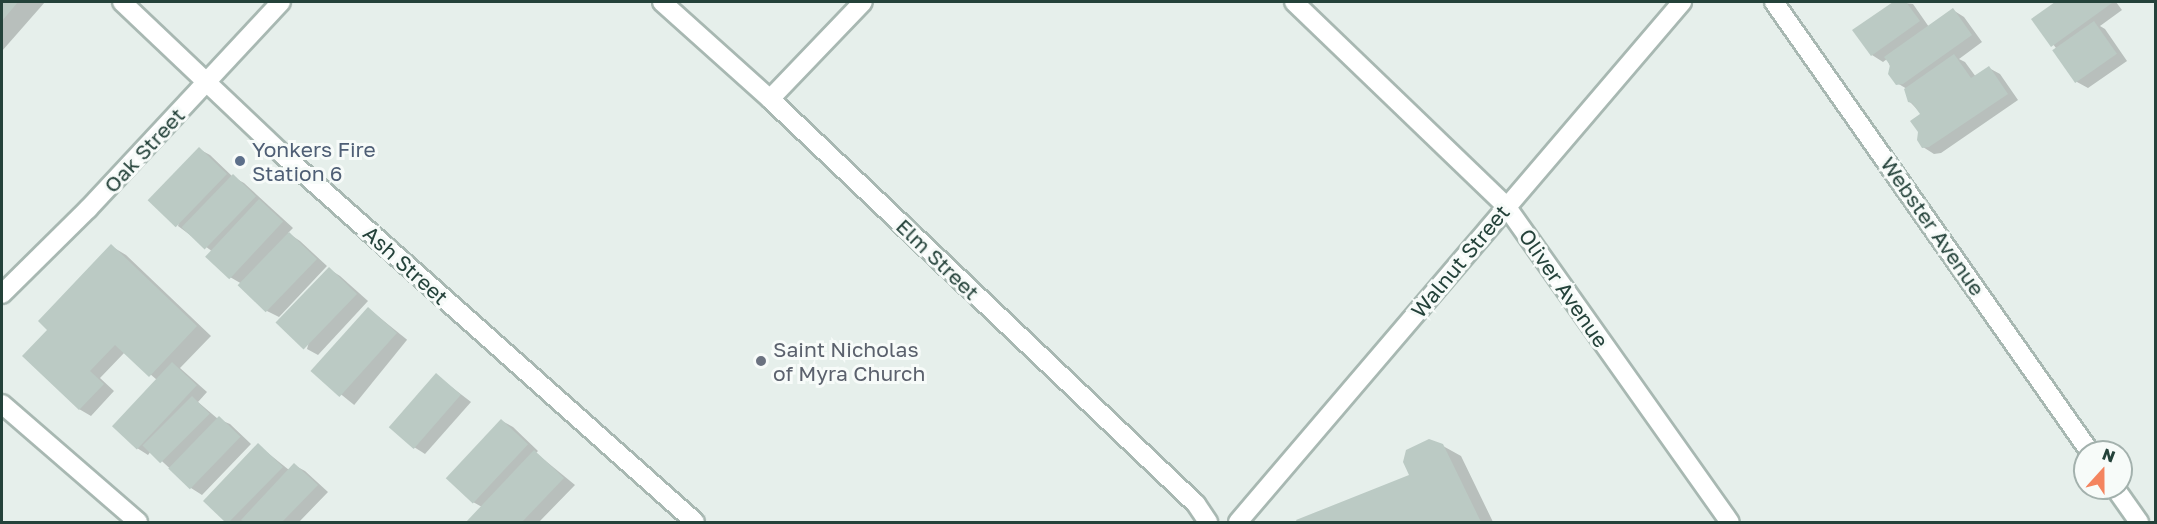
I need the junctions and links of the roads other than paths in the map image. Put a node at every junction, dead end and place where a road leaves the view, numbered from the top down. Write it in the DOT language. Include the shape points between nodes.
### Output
graph roads {
  1 [pos="122,2"];
  2 [pos="282,2"];
  3 [pos="662,2"];
  4 [pos="863,2"];
  5 [pos="1294,2"];
  6 [pos="1682,2"];
  7 [pos="1774,2"];
  8 [pos="207,82"];
  9 [pos="770,99"];
  10 [pos="1506,207"];
  11 [pos="2,294"];
  12 [pos="2,404"];
  13 [pos="2082,440"];
  14 [pos="2123,500"];
  15 [pos="138,522"];
  16 [pos="695,522"];
  17 [pos="1208,522"];
  18 [pos="1238,522"];
  19 [pos="1730,522"];
  20 [pos="2139,522"];
  1 -- 8 [label="street, Ash Street"];
  2 -- 8 [label="street, Oak Street"];
  3 -- 9 [label="street, Elm Street"];
  4 -- 9 [label="street"];
  5 -- 10 [label="street, Oliver Avenue"];
  6 -- 10 [label="street, Walnut Street"];
  7 -- 13 [label="street, Webster Avenue"];
  8 -- 11 [label="street, Oak Street"];
  8 -- 16 [label="street, Ash Street" via="282,154"];
  9 -- 17 [label="street, Elm Street" via="1196,504"];
  10 -- 18 [label="street, Walnut Street"];
  10 -- 19 [label="street, Oliver Avenue"];
  12 -- 15 [label="street"];
  14 -- 20 [label="street"];
}
